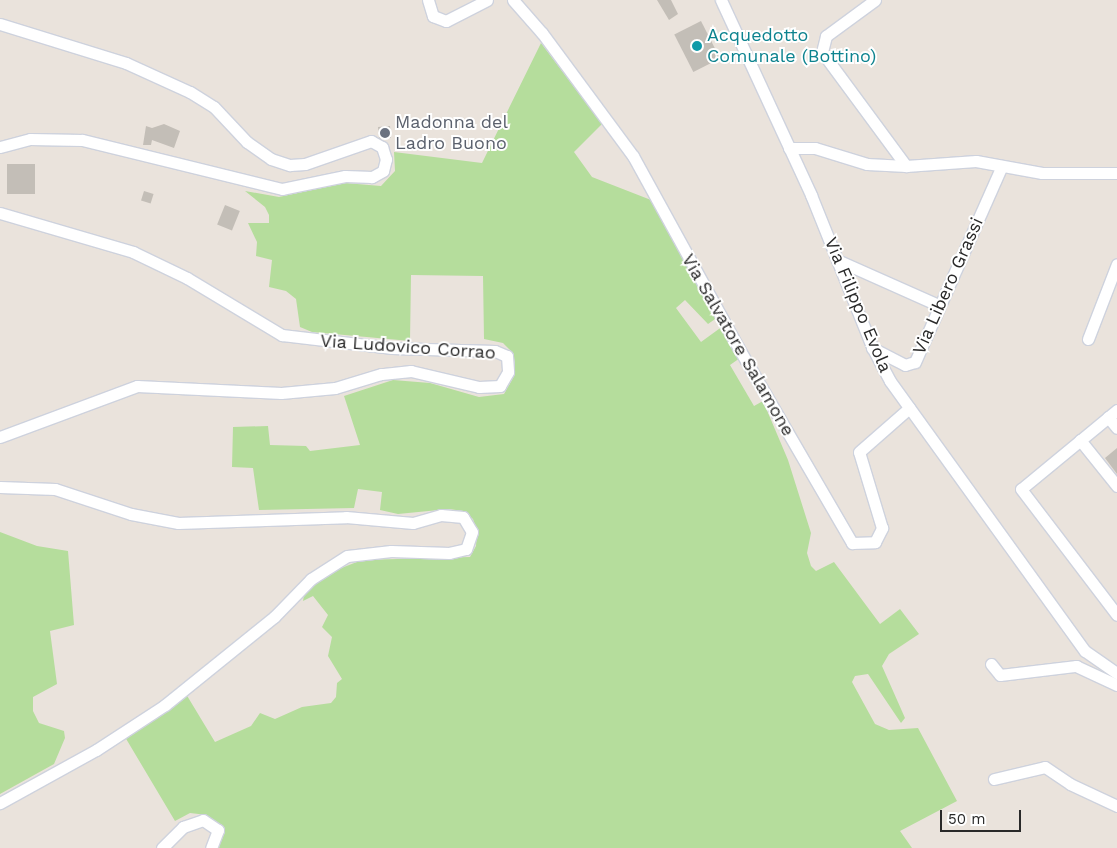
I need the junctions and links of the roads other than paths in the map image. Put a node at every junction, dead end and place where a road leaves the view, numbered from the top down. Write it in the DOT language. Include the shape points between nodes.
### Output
graph roads {
  1 [pos="428,0"];
  2 [pos="488,0"];
  3 [pos="513,0"];
  4 [pos="720,0"];
  5 [pos="875,0"];
  6 [pos="0,24"];
  7 [pos="0,147"];
  8 [pos="789,148"];
  9 [pos="906,166"];
  10 [pos="1002,166"];
  11 [pos="1117,173"];
  12 [pos="0,213"];
  13 [pos="837,260"];
  14 [pos="1117,264"];
  15 [pos="938,305"];
  16 [pos="1088,339"];
  17 [pos="872,348"];
  18 [pos="909,408"];
  19 [pos="1113,414"];
  20 [pos="1117,428"];
  21 [pos="0,437"];
  22 [pos="1080,440"];
  23 [pos="1117,486"];
  24 [pos="0,487"];
  25 [pos="1117,615"];
  26 [pos="990,664"];
  27 [pos="1117,673"];
  28 [pos="1117,685"];
  29 [pos="994,779"];
  30 [pos="0,804"];
  31 [pos="1117,806"];
  32 [pos="162,848"];
  33 [pos="211,848"];
  1 -- 2 [label="street" via="434,16 446,21"];
  3 -- 18 [label="street, Via Salvatore Salamone" via="542,33 633,156 852,544 875,542 882,528 859,452"];
  4 -- 8 [label="street, Via Filippo Evola"];
  5 -- 9 [label="street" via="826,36 822,52"];
  6 -- 7 [label="street" via="126,63 190,92 214,107 247,142 271,158 290,165 305,164 371,141 382,147 386,159 382,171 372,177 344,176 282,188 82,140 30,139"];
  8 -- 9 [label="street" via="815,148 867,164"];
  8 -- 13 [label="street, Via Filippo Evola"];
  9 -- 10 [label="street" via="959,161"];
  10 -- 11 [label="street" via="1042,172"];
  10 -- 15 [label="street, Via Libero Grassi"];
  12 -- 21 [label="street, Via Ludovico Corrao" via="133,252 187,278 282,334 392,348 495,350 507,356 508,372 500,386 479,387 411,371 381,374 335,388 281,393 137,386"];
  13 -- 15 [label="street"];
  13 -- 17 [label="street, Via Filippo Evola"];
  14 -- 16 [label="street"];
  15 -- 17 [label="street, Via Libero Grassi" via="911,366"];
  17 -- 18 [label="street, Via Filippo Evola"];
  18 -- 27 [label="street, Via Filippo Evola" via="1085,652"];
  19 -- 20 [label="street"];
  19 -- 22 [label="street"];
  22 -- 23 [label="street"];
  22 -- 25 [label="street" via="1021,489"];
  24 -- 30 [label="street" via="55,489 131,514 178,523 346,517 412,523 441,515 463,517 472,532 466,549 449,553 391,551 346,556 311,579 274,617 165,705 96,750"];
  26 -- 28 [label="street" via="1000,675 1076,666"];
  29 -- 31 [label="street" via="1045,767 1070,784"];
  32 -- 33 [label="street" via="183,827 203,820 218,830"];
}
